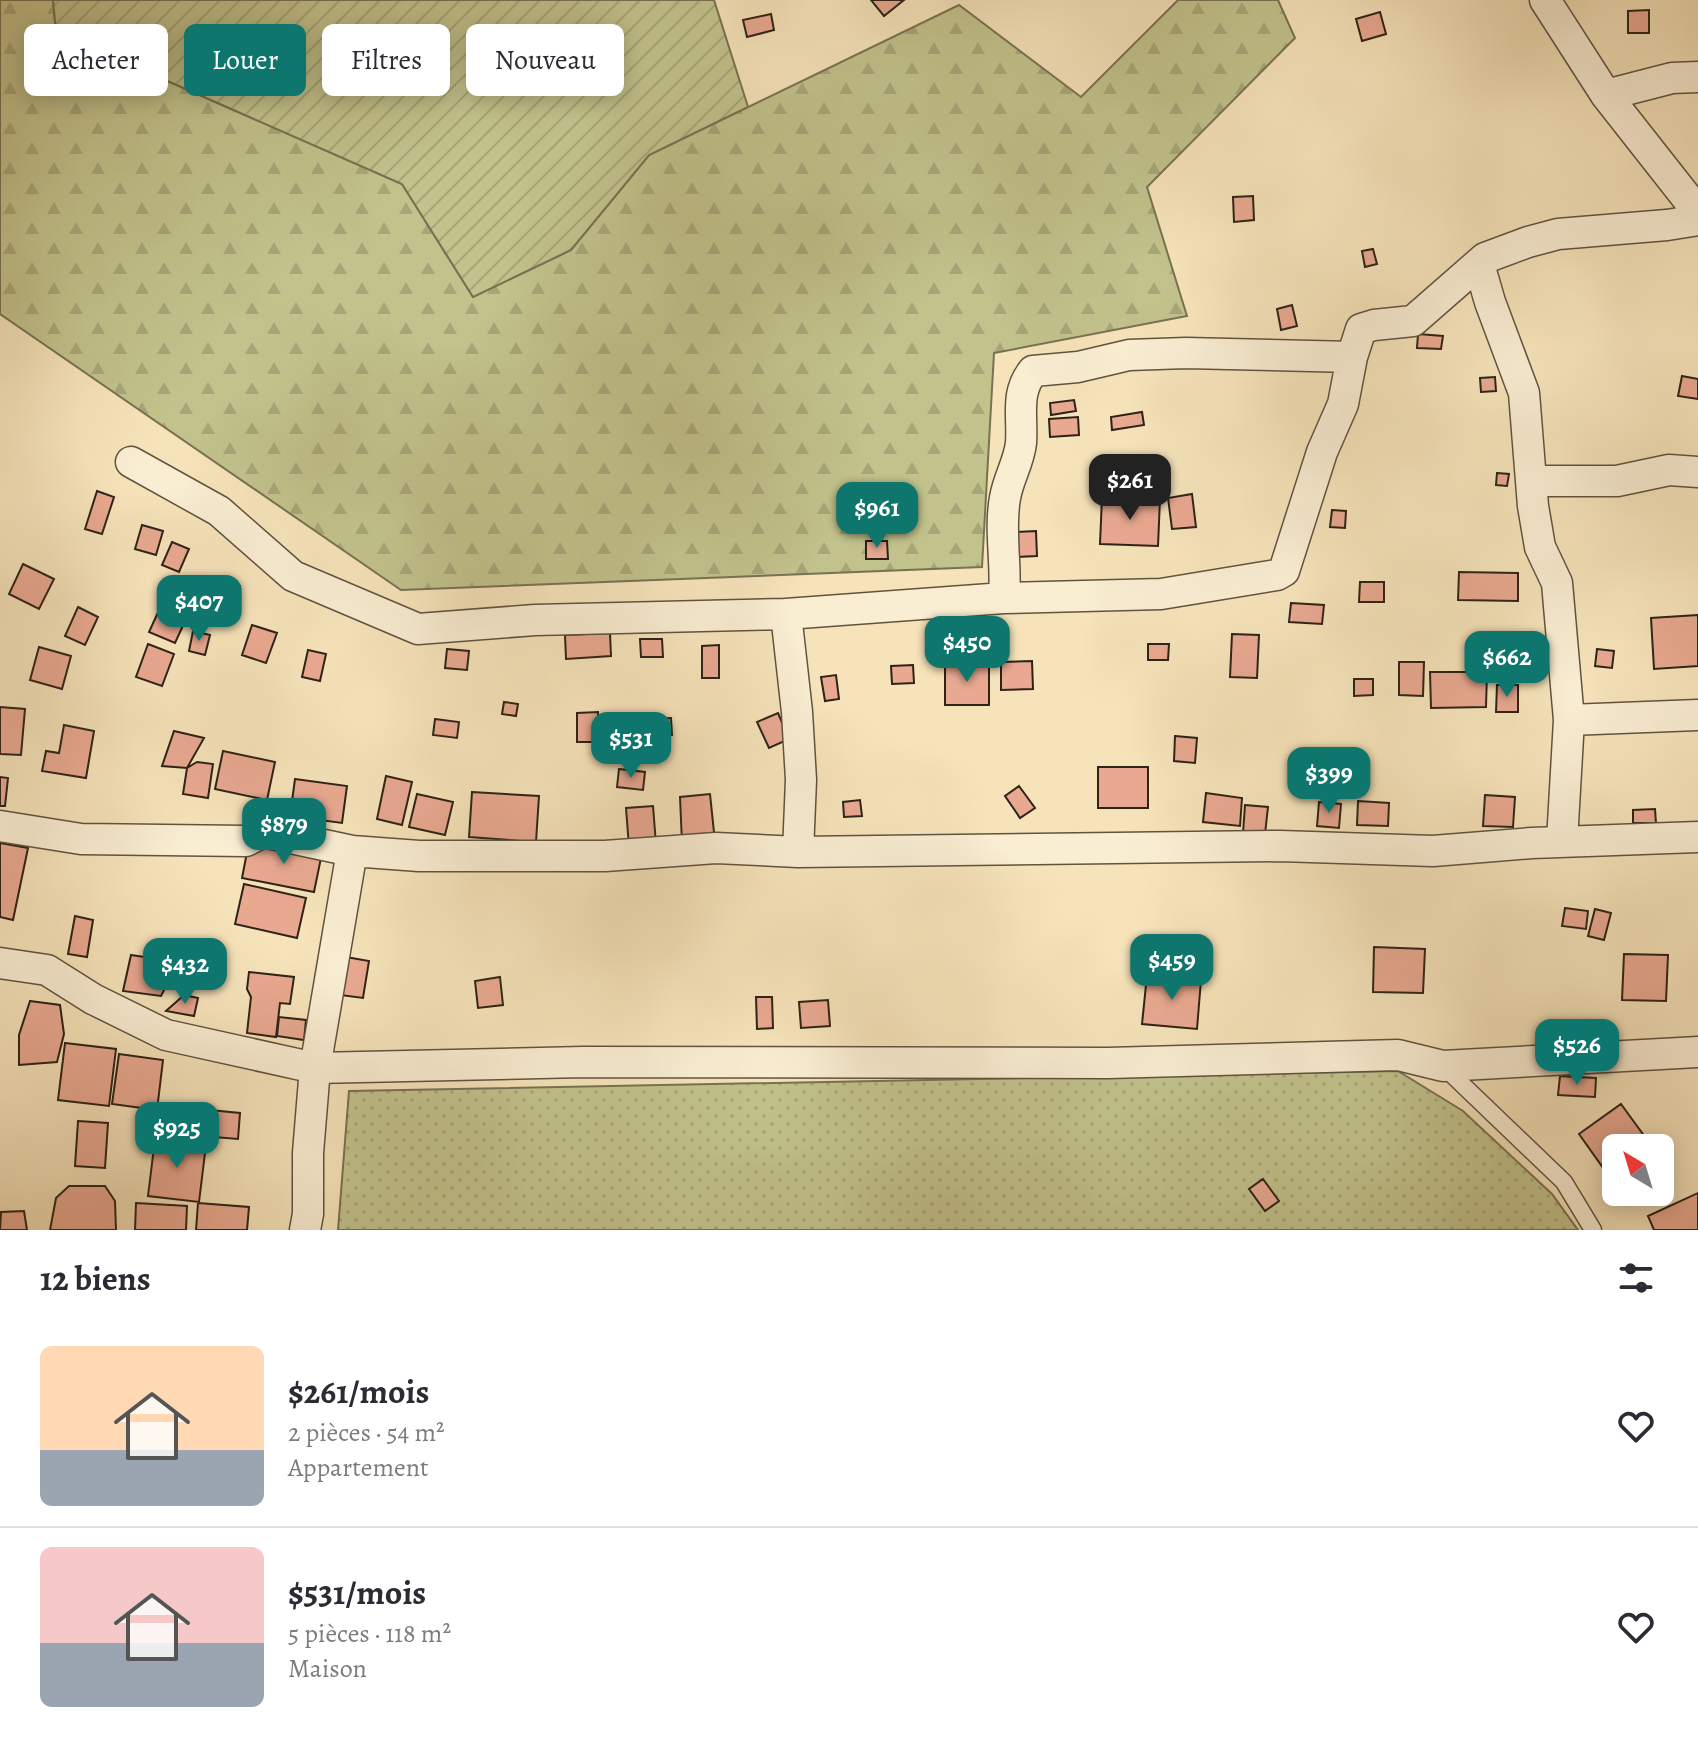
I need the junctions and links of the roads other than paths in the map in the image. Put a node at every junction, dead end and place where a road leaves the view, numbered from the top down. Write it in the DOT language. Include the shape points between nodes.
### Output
graph roads {
  1 [pos="1545,0"];
  2 [pos="1698,77"];
  3 [pos="1606,95"];
  4 [pos="1698,212"];
  5 [pos="1698,220"];
  6 [pos="1479,264"];
  7 [pos="1352,357"];
  8 [pos="131,462"];
  9 [pos="1698,472"];
  10 [pos="1532,481"];
  11 [pos="1004,598"];
  12 [pos="786,614"];
  13 [pos="1698,715"];
  14 [pos="1569,720"];
  15 [pos="0,826"];
  16 [pos="1698,837"];
  17 [pos="1562,841"];
  18 [pos="352,851"];
  19 [pos="798,852"];
  20 [pos="0,963"];
  21 [pos="1698,1052"];
  22 [pos="1443,1066"];
  23 [pos="315,1068"];
  24 [pos="305,1230"];
  25 [pos="1593,1230"];
  1 -- 3 [label="street"];
  2 -- 3 [label="street" via="1672,78"];
  3 -- 4 [label="street"];
  5 -- 6 [label="street" via="1558,234"];
  6 -- 7 [label="street" via="1413,321 1361,329"];
  6 -- 10 [label="street" via="1524,393"];
  7 -- 11 [label="street" via="1343,404 1284,571 1161,594"];
  7 -- 11 [label="street" via="1143,354 1033,371 1021,393 1021,446 1005,496"];
  8 -- 12 [label="street" via="219,511 293,576 413,628"];
  9 -- 10 [label="street" via="1669,470 1617,481"];
  10 -- 14 [label="street" via="1540,547 1557,583"];
  11 -- 12 [label="street"];
  12 -- 19 [label="street" via="801,780"];
  13 -- 14 [label="street"];
  14 -- 17 [label="street"];
  15 -- 18 [label="street" via="81,839 246,841 263,832"];
  16 -- 17 [label="street"];
  17 -- 19 [label="street" via="1433,851 1280,846"];
  18 -- 19 [label="street" via="419,856 605,856 716,848"];
  18 -- 23 [label="street"];
  20 -- 23 [label="street" via="47,970 166,1035"];
  21 -- 22 [label="street"];
  22 -- 23 [label="street" via="1398,1055 1108,1063 583,1062"];
  22 -- 25 [label="lane" via="1564,1182"];
  23 -- 24 [label="street"];
}
